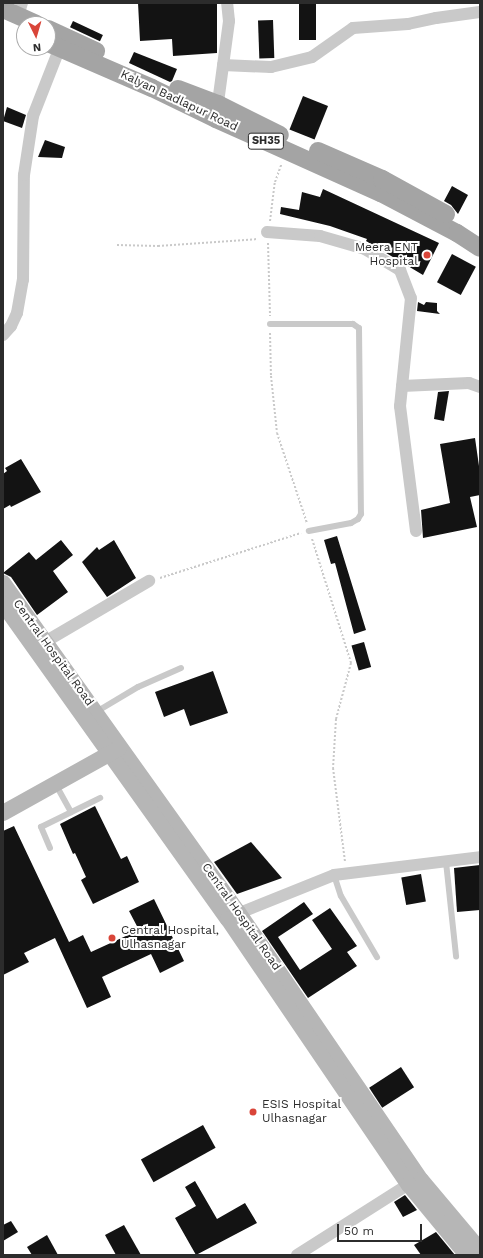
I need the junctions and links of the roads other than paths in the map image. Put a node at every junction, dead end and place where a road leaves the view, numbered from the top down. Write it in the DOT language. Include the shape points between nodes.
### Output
graph roads {
  1 [pos="227,3"];
  2 [pos="480,12"];
  3 [pos="56,40"];
  4 [pos="50,56"];
  5 [pos="223,65"];
  6 [pos="217,112"];
  7 [pos="480,233"];
  8 [pos="268,235"];
  9 [pos="480,248"];
  10 [pos="270,324"];
  11 [pos="3,335"];
  12 [pos="402,386"];
  13 [pos="480,387"];
  14 [pos="309,531"];
  15 [pos="416,531"];
  16 [pos="149,581"];
  17 [pos="3,583"];
  18 [pos="3,604"];
  19 [pos="40,644"];
  20 [pos="181,668"];
  21 [pos="96,712"];
  22 [pos="115,751"];
  23 [pos="56,784"];
  24 [pos="100,798"];
  25 [pos="71,812"];
  26 [pos="3,813"];
  27 [pos="50,848"];
  28 [pos="480,857"];
  29 [pos="446,862"];
  30 [pos="334,875"];
  31 [pos="233,915"];
  32 [pos="456,956"];
  33 [pos="377,957"];
  34 [pos="414,1181"];
  35 [pos="480,1250"];
  36 [pos="297,1255"];
  37 [pos="467,1255"];
  1 -- 5 [label="street" via="229,21"];
  2 -- 5 [label="street" via="408,24 353,28 312,57 271,67"];
  3 -- 6 [label="main road, Kalyan Badlapur Road / SH35"];
  4 -- 11 [label="street" via="32,116 24,175 23,280 17,313"];
  5 -- 6 [label="street"];
  6 -- 7 [label="main road, Kalyan Badlapur Road / SH35" via="290,139 382,179"];
  6 -- 9 [label="main road, Kalyan Badlapur Road / SH35" via="285,149 380,193 457,233"];
  8 -- 12 [label="street" via="328,238 365,249 400,270 410,298"];
  10 -- 14 [label="lane" via="353,324 359,328 360,514 358,519 351,523"];
  12 -- 13 [label="street" via="469,383"];
  12 -- 15 [label="street" via="400,406"];
  16 -- 19 [label="street"];
  17 -- 19 [label="street, Central Hospital Road"];
  18 -- 19 [label="street, Central Hospital Road"];
  19 -- 21 [label="street, Central Hospital Road"];
  19 -- 22 [label="street, Central Hospital Road" via="86,718"];
  20 -- 21 [label="lane" via="138,687"];
  21 -- 22 [label="street, Central Hospital Road"];
  22 -- 23 [label="street"];
  22 -- 31 [label="street, Central Hospital Road"];
  23 -- 25 [label="lane"];
  23 -- 26 [label="street"];
  24 -- 25 [label="lane"];
  25 -- 27 [label="lane" via="41,828"];
  28 -- 29 [label="street"];
  29 -- 30 [label="street"];
  29 -- 32 [label="lane"];
  30 -- 31 [label="street"];
  30 -- 33 [label="lane" via="341,896"];
  31 -- 34 [label="street, Central Hospital Road"];
  34 -- 35 [label="street, Central Hospital Road"];
  34 -- 36 [label="street"];
  34 -- 37 [label="street, Central Hospital Road"];
}
